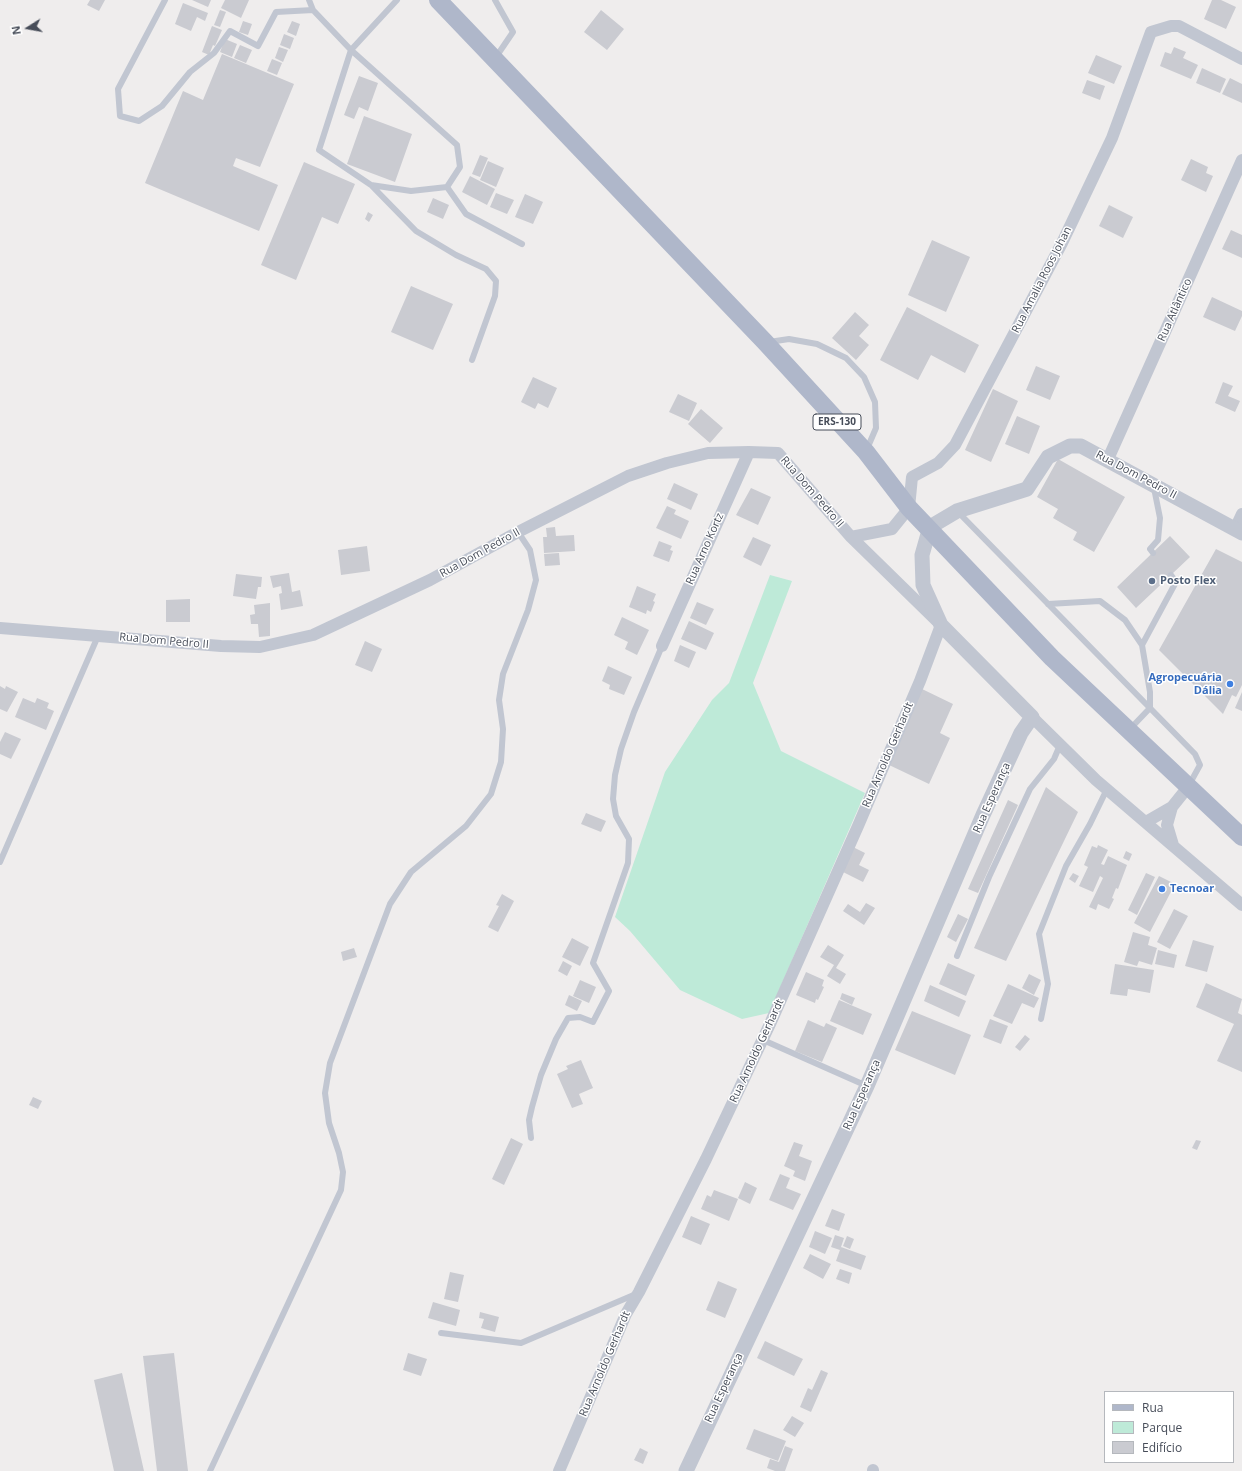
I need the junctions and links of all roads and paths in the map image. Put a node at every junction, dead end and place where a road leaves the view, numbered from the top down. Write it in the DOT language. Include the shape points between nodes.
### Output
graph roads {
  1 [pos="165,0"];
  2 [pos="309,0"];
  3 [pos="397,0"];
  4 [pos="438,0"];
  5 [pos="495,0"];
  6 [pos="313,10"];
  7 [pos="351,50"];
  8 [pos="495,59"];
  9 [pos="1242,59"];
  10 [pos="1242,160"];
  11 [pos="371,185"];
  12 [pos="447,187"];
  13 [pos="522,244"];
  14 [pos="765,342"];
  15 [pos="472,360"];
  16 [pos="748,452"];
  17 [pos="866,452"];
  18 [pos="1108,459"];
  19 [pos="1153,485"];
  20 [pos="909,508"];
  21 [pos="957,511"];
  22 [pos="1242,514"];
  23 [pos="930,527"];
  24 [pos="1239,531"];
  25 [pos="518,532"];
  26 [pos="851,537"];
  27 [pos="1153,553"];
  28 [pos="1171,575"];
  29 [pos="1048,604"];
  30 [pos="941,625"];
  31 [pos="0,628"];
  32 [pos="98,636"];
  33 [pos="1142,645"];
  34 [pos="662,646"];
  35 [pos="1150,708"];
  36 [pos="1032,717"];
  37 [pos="1128,731"];
  38 [pos="1060,744"];
  39 [pos="1188,787"];
  40 [pos="1107,789"];
  41 [pos="1172,807"];
  42 [pos="1146,822"];
  43 [pos="1242,837"];
  44 [pos="1173,845"];
  45 [pos="0,862"];
  46 [pos="1242,905"];
  47 [pos="957,956"];
  48 [pos="1041,1019"];
  49 [pos="763,1040"];
  50 [pos="867,1086"];
  51 [pos="531,1138"];
  52 [pos="639,1292"];
  53 [pos="441,1333"];
  54 [pos="210,1471"];
  55 [pos="559,1471"];
  56 [pos="686,1471"];
  1 -- 6 [label="lane" via="118,89 120,116 139,121 162,106 190,72 214,53 230,31 258,46 276,12"];
  2 -- 6 [label="lane"];
  3 -- 7 [label="lane"];
  4 -- 8 [label="main road, ERS-130"];
  5 -- 8 [label="lane" via="513,32"];
  6 -- 7 [label="lane"];
  7 -- 11 [label="lane" via="319,150"];
  7 -- 12 [label="lane" via="458,145 460,167"];
  8 -- 14 [label="main road, ERS-130"];
  9 -- 20 [label="street, Rua Amalia Roos Johan" via="1179,26 1151,32 1112,138 1062,243 955,446 938,463 912,477"];
  10 -- 18 [label="street, Rua Atlântico"];
  11 -- 12 [label="lane" via="412,191"];
  11 -- 15 [label="lane" via="416,231 456,255 486,269 496,281 494,296"];
  12 -- 13 [label="lane" via="466,214"];
  14 -- 17 [label="main road, ERS-130"];
  14 -- 17 [label="lane" via="789,339 817,344 846,358 864,377 875,402 876,428"];
  16 -- 25 [label="street, Rua Dom Pedro II" via="708,453 628,476"];
  16 -- 26 [label="street, Rua Dom Pedro II" via="778,453"];
  16 -- 34 [label="street, Rua Arno Kortz"];
  17 -- 20 [label="main road, ERS-130"];
  18 -- 19 [label="street, Rua Dom Pedro II"];
  18 -- 21 [label="street, Rua Dom Pedro II" via="1081,446 1070,446 1048,457 1027,489"];
  19 -- 24 [label="street, Rua Dom Pedro II"];
  19 -- 27 [label="lane" via="1160,518 1158,540 1150,549"];
  20 -- 23 [label="main road, ERS-130"];
  20 -- 26 [label="street, Rua Dom Pedro II" via="892,529"];
  21 -- 23 [label="street, Rua Dom Pedro II"];
  21 -- 29 [label="lane"];
  22 -- 24 [label="street"];
  23 -- 30 [label="street" via="922,555 922,585"];
  23 -- 37 [label="main road, ERS-130" via="1052,658"];
  25 -- 32 [label="street, Rua Dom Pedro II" via="430,580 313,635 260,647"];
  25 -- 54 [label="lane" via="530,550 536,580 528,610 503,674 499,700 504,729 501,762 491,794 466,826 411,872 390,904 330,1063 325,1094 329,1123 339,1153 341,1190"];
  26 -- 30 [label="street"];
  28 -- 33 [label="lane" via="1176,582"];
  29 -- 33 [label="lane" via="1100,601 1124,620"];
  29 -- 35 [label="lane"];
  30 -- 36 [label="street"];
  30 -- 49 [label="street, Rua Arnoldo Gerhardt" via="858,826"];
  31 -- 32 [label="street, Rua Dom Pedro II"];
  32 -- 45 [label="lane"];
  33 -- 35 [label="lane" via="1150,692"];
  34 -- 51 [label="lane" via="634,712 615,775 613,799 616,816 629,839 628,863 593,963 609,991 593,1022 580,1017 568,1018 556,1039 541,1075 532,1107 529,1120"];
  35 -- 37 [label="lane"];
  35 -- 39 [label="lane" via="1195,754 1200,765"];
  36 -- 38 [label="street"];
  36 -- 50 [label="street, Rua Esperança" via="1021,733 983,815"];
  37 -- 39 [label="main road, ERS-130"];
  38 -- 40 [label="street"];
  38 -- 47 [label="lane" via="1054,759 1030,789 989,877"];
  39 -- 41 [label="street"];
  39 -- 43 [label="main road, ERS-130"];
  40 -- 42 [label="street"];
  40 -- 48 [label="lane" via="1066,866 1039,934 1048,984"];
  41 -- 42 [label="street"];
  41 -- 44 [label="street" via="1167,825"];
  42 -- 44 [label="street"];
  44 -- 46 [label="street"];
  49 -- 50 [label="lane"];
  49 -- 52 [label="street, Rua Arnoldo Gerhardt"];
  50 -- 56 [label="street, Rua Esperança"];
  52 -- 53 [label="lane" via="521,1343"];
  52 -- 55 [label="street, Rua Arnoldo Gerhardt" via="626,1314"];
}
